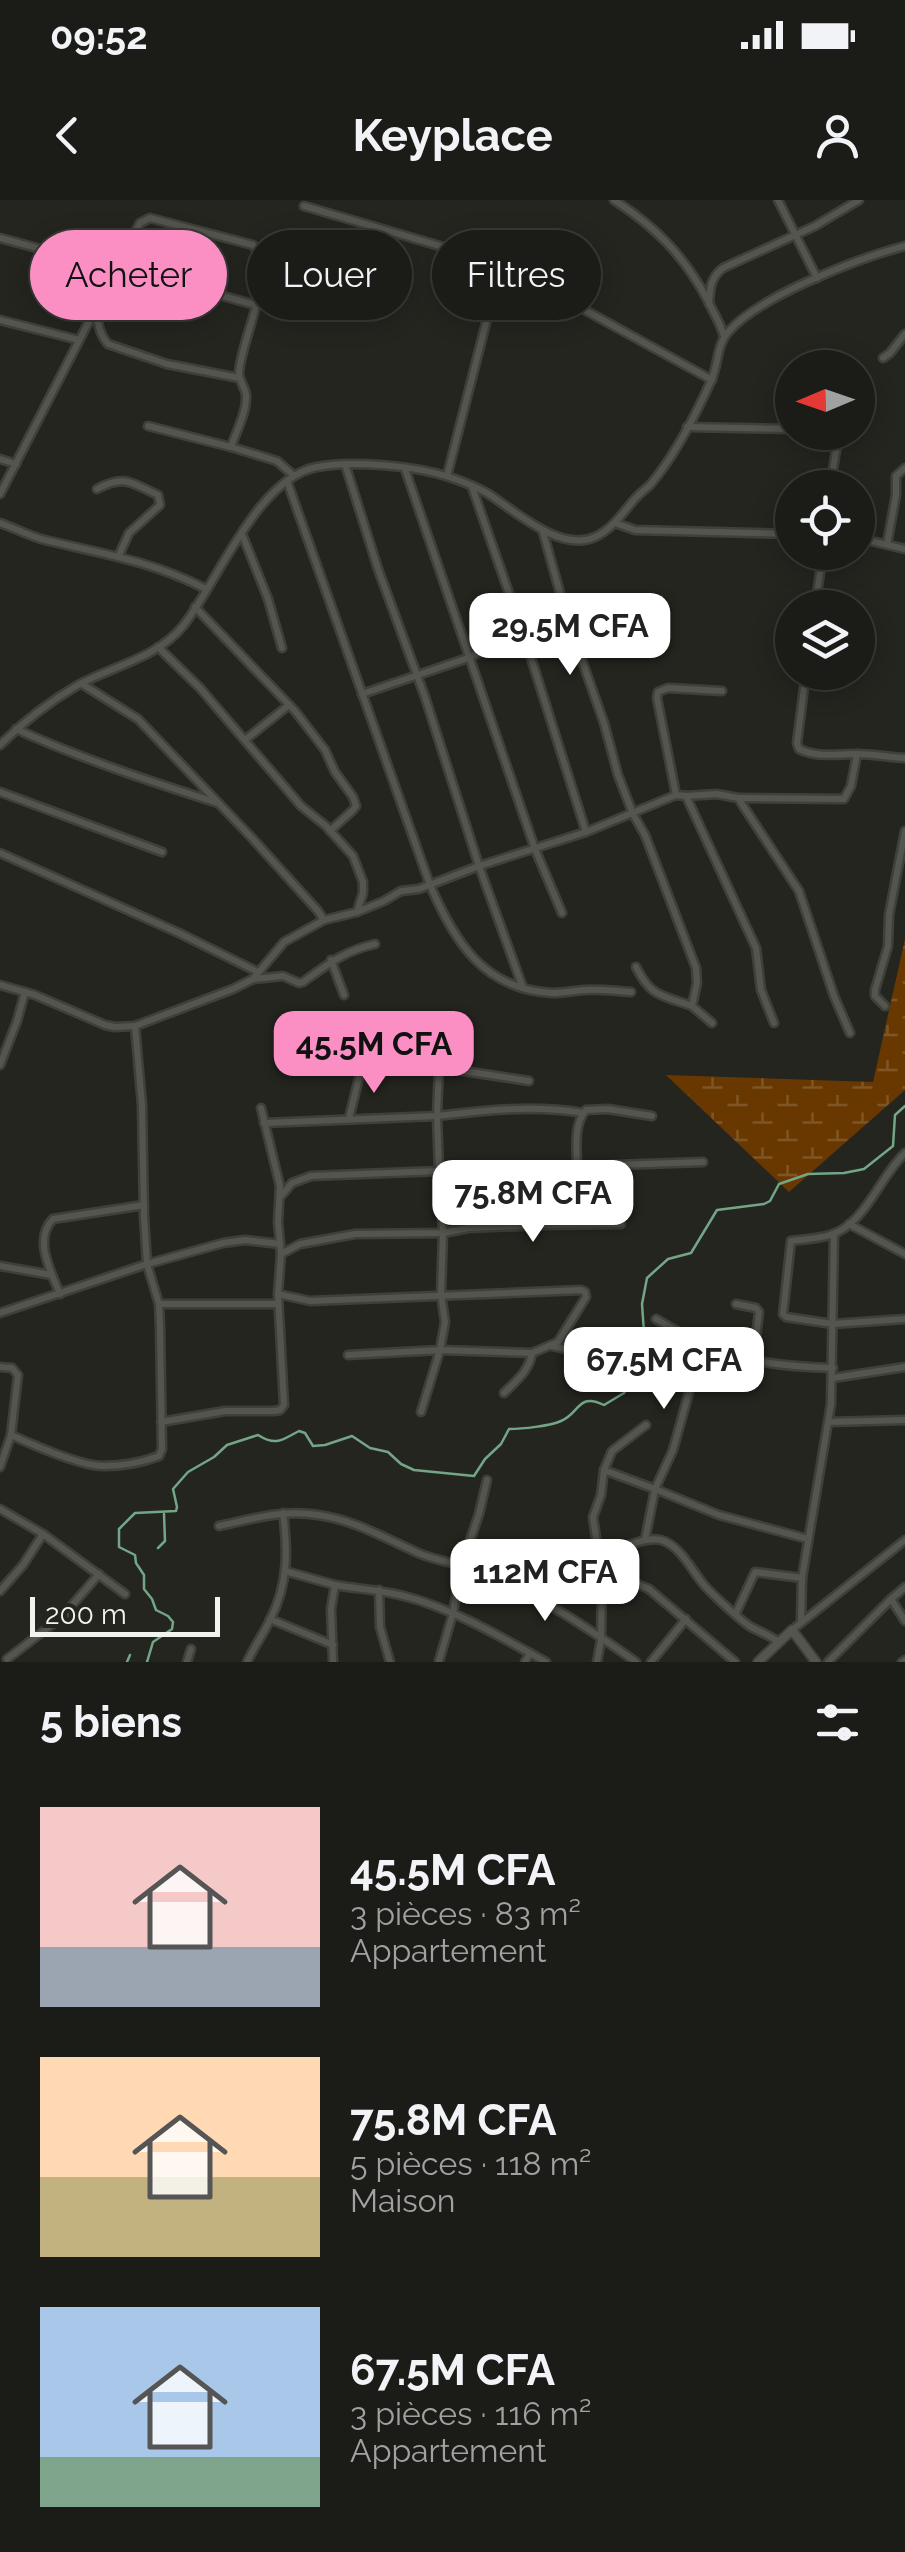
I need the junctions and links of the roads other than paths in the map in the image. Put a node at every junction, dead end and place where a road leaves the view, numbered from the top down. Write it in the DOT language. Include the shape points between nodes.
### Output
graph roads {
  1 [pos="614,200"];
  2 [pos="778,200"];
  3 [pos="859,200"];
  4 [pos="304,206"];
  5 [pos="136,230"];
  6 [pos="194,230"];
  7 [pos="796,235"];
  8 [pos="0,238"];
  9 [pos="432,244"];
  10 [pos="30,246"];
  11 [pos="905,246"];
  12 [pos="816,278"];
  13 [pos="709,304"];
  14 [pos="601,319"];
  15 [pos="0,320"];
  16 [pos="90,320"];
  17 [pos="97,320"];
  18 [pos="252,320"];
  19 [pos="487,320"];
  20 [pos="905,334"];
  21 [pos="724,337"];
  22 [pos="79,340"];
  23 [pos="882,358"];
  24 [pos="239,378"];
  25 [pos="712,380"];
  26 [pos="148,426"];
  27 [pos="688,428"];
  28 [pos="775,429"];
  29 [pos="230,446"];
  30 [pos="0,459"];
  31 [pos="16,464"];
  32 [pos="345,464"];
  33 [pos="905,468"];
  34 [pos="405,469"];
  35 [pos="447,476"];
  36 [pos="290,478"];
  37 [pos="471,486"];
  38 [pos="97,490"];
  39 [pos="0,494"];
  40 [pos="0,523"];
  41 [pos="615,523"];
  42 [pos="542,530"];
  43 [pos="242,533"];
  44 [pos="775,534"];
  45 [pos="875,542"];
  46 [pos="887,544"];
  47 [pos="905,549"];
  48 [pos="118,555"];
  49 [pos="206,588"];
  50 [pos="195,606"];
  51 [pos="568,618"];
  52 [pos="522,633"];
  53 [pos="526,642"];
  54 [pos="158,647"];
  55 [pos="282,648"];
  56 [pos="468,658"];
  57 [pos="416,675"];
  58 [pos="81,684"];
  59 [pos="804,690"];
  60 [pos="722,691"];
  61 [pos="362,694"];
  62 [pos="289,705"];
  63 [pos="16,729"];
  64 [pos="245,740"];
  65 [pos="0,745"];
  66 [pos="857,754"];
  67 [pos="905,758"];
  68 [pos="0,792"];
  69 [pos="676,795"];
  70 [pos="686,796"];
  71 [pos="738,798"];
  72 [pos="219,803"];
  73 [pos="633,814"];
  74 [pos="330,831"];
  75 [pos="905,831"];
  76 [pos="586,832"];
  77 [pos="535,849"];
  78 [pos="162,852"];
  79 [pos="0,853"];
  80 [pos="479,866"];
  81 [pos="430,885"];
  82 [pos="358,912"];
  83 [pos="562,913"];
  84 [pos="324,920"];
  85 [pos="375,944"];
  86 [pos="331,960"];
  87 [pos="636,966"];
  88 [pos="255,976"];
  89 [pos="0,984"];
  90 [pos="523,988"];
  91 [pos="25,992"];
  92 [pos="631,992"];
  93 [pos="344,995"];
  94 [pos="692,1006"];
  95 [pos="886,1006"];
  96 [pos="712,1023"];
  97 [pos="774,1023"];
  98 [pos="135,1026"];
  99 [pos="850,1033"];
  100 [pos="0,1066"];
  101 [pos="439,1067"];
  102 [pos="529,1081"];
  103 [pos="261,1108"];
  104 [pos="583,1113"];
  105 [pos="437,1116"];
  106 [pos="652,1116"];
  107 [pos="349,1118"];
  108 [pos="264,1122"];
  109 [pos="905,1153"];
  110 [pos="703,1162"];
  111 [pos="577,1167"];
  112 [pos="439,1171"];
  113 [pos="280,1197"];
  114 [pos="144,1206"];
  115 [pos="621,1224"];
  116 [pos="849,1224"];
  117 [pos="442,1232"];
  118 [pos="834,1234"];
  119 [pos="280,1244"];
  120 [pos="281,1254"];
  121 [pos="905,1254"];
  122 [pos="147,1264"];
  123 [pos="0,1266"];
  124 [pos="52,1275"];
  125 [pos="60,1294"];
  126 [pos="278,1294"];
  127 [pos="440,1294"];
  128 [pos="159,1304"];
  129 [pos="278,1304"];
  130 [pos="736,1304"];
  131 [pos="0,1313"];
  132 [pos="656,1319"];
  133 [pos="905,1320"];
  134 [pos="833,1324"];
  135 [pos="702,1345"];
  136 [pos="552,1346"];
  137 [pos="440,1350"];
  138 [pos="532,1353"];
  139 [pos="348,1355"];
  140 [pos="608,1358"];
  141 [pos="753,1362"];
  142 [pos="0,1367"];
  143 [pos="833,1368"];
  144 [pos="905,1368"];
  145 [pos="832,1378"];
  146 [pos="504,1393"];
  147 [pos="422,1412"];
  148 [pos="905,1420"];
  149 [pos="161,1422"];
  150 [pos="829,1422"];
  151 [pos="646,1425"];
  152 [pos="11,1435"];
  153 [pos="0,1467"];
  154 [pos="604,1470"];
  155 [pos="487,1480"];
  156 [pos="655,1489"];
  157 [pos="0,1509"];
  158 [pos="283,1514"];
  159 [pos="220,1526"];
  160 [pos="42,1534"];
  161 [pos="645,1540"];
  162 [pos="808,1540"];
  163 [pos="905,1540"];
  164 [pos="600,1557"];
  165 [pos="461,1567"];
  166 [pos="285,1571"];
  167 [pos="99,1574"];
  168 [pos="802,1578"];
  169 [pos="602,1580"];
  170 [pos="334,1585"];
  171 [pos="905,1587"];
  172 [pos="379,1590"];
  173 [pos="0,1591"];
  174 [pos="125,1594"];
  175 [pos="891,1599"];
  176 [pos="736,1612"];
  177 [pos="452,1613"];
  178 [pos="686,1619"];
  179 [pos="270,1620"];
  180 [pos="801,1621"];
  181 [pos="905,1621"];
  182 [pos="792,1630"];
  183 [pos="601,1640"];
  184 [pos="779,1642"];
  185 [pos="333,1645"];
  186 [pos="191,1648"];
  187 [pos="0,1651"];
  188 [pos="530,1653"];
  189 [pos="9,1660"];
  190 [pos="186,1662"];
  191 [pos="247,1662"];
  192 [pos="332,1662"];
  193 [pos="390,1662"];
  194 [pos="440,1662"];
  195 [pos="525,1662"];
  196 [pos="546,1662"];
  197 [pos="597,1662"];
  198 [pos="636,1662"];
  199 [pos="651,1662"];
  200 [pos="735,1662"];
  201 [pos="758,1662"];
  202 [pos="816,1662"];
  203 [pos="828,1662"];
  1 -- 13 [label="street" via="671,245"];
  2 -- 7 [label="street"];
  3 -- 7 [label="street"];
  4 -- 9 [label="street"];
  5 -- 6 [label="street" via="150,218"];
  7 -- 12 [label="street"];
  7 -- 13 [label="street" via="723,268 711,284"];
  8 -- 10 [label="street"];
  11 -- 12 [label="street"];
  12 -- 21 [label="street" via="756,310"];
  13 -- 21 [label="street"];
  14 -- 25 [label="street"];
  15 -- 22 [label="street"];
  16 -- 22 [label="street"];
  17 -- 24 [label="street" via="108,344"];
  18 -- 24 [label="street"];
  19 -- 35 [label="street"];
  20 -- 23 [label="street"];
  21 -- 25 [label="street"];
  22 -- 31 [label="street"];
  24 -- 29 [label="street" via="245,404"];
  25 -- 27 [label="street"];
  26 -- 29 [label="street"];
  27 -- 28 [label="street"];
  27 -- 41 [label="street"];
  29 -- 36 [label="street" via="277,460"];
  30 -- 31 [label="street"];
  31 -- 39 [label="street"];
  32 -- 34 [label="street"];
  32 -- 36 [label="street"];
  32 -- 57 [label="street"];
  33 -- 46 [label="street" via="896,476"];
  34 -- 35 [label="street"];
  34 -- 56 [label="street"];
  35 -- 37 [label="street"];
  36 -- 43 [label="street"];
  36 -- 61 [label="street"];
  37 -- 42 [label="street"];
  37 -- 52 [label="street"];
  38 -- 48 [label="street" via="125,480 160,499"];
  40 -- 48 [label="street"];
  41 -- 42 [label="street" via="582,540"];
  41 -- 44 [label="street" via="635,530"];
  42 -- 51 [label="street"];
  43 -- 49 [label="street"];
  43 -- 55 [label="street"];
  45 -- 46 [label="street"];
  46 -- 47 [label="street"];
  48 -- 49 [label="street"];
  49 -- 50 [label="street"];
  50 -- 54 [label="street"];
  50 -- 62 [label="street"];
  51 -- 53 [label="street"];
  51 -- 73 [label="street"];
  52 -- 53 [label="street"];
  52 -- 56 [label="street"];
  53 -- 76 [label="street"];
  54 -- 58 [label="street"];
  54 -- 64 [label="street"];
  56 -- 57 [label="street"];
  56 -- 77 [label="street"];
  57 -- 61 [label="street"];
  57 -- 80 [label="street"];
  58 -- 63 [label="street"];
  58 -- 72 [label="street" via="138,719"];
  59 -- 66 [label="street" via="799,750"];
  60 -- 69 [label="street" via="658,692"];
  61 -- 81 [label="street"];
  62 -- 64 [label="street"];
  62 -- 74 [label="street" via="355,801"];
  63 -- 65 [label="street"];
  63 -- 72 [label="street"];
  64 -- 74 [label="street"];
  66 -- 67 [label="street"];
  66 -- 71 [label="street" via="844,799"];
  68 -- 78 [label="street"];
  69 -- 70 [label="street"];
  69 -- 73 [label="street"];
  70 -- 71 [label="street"];
  70 -- 97 [label="street" via="756,948"];
  71 -- 99 [label="street" via="798,891"];
  72 -- 84 [label="street"];
  73 -- 76 [label="street"];
  73 -- 94 [label="street" via="696,968"];
  74 -- 82 [label="street" via="359,867"];
  75 -- 95 [label="street" via="875,994"];
  76 -- 77 [label="street"];
  77 -- 80 [label="street"];
  77 -- 83 [label="street"];
  79 -- 88 [label="street" via="179,932"];
  80 -- 81 [label="street"];
  80 -- 90 [label="street"];
  81 -- 82 [label="street"];
  81 -- 90 [label="street" via="474,960"];
  82 -- 84 [label="street"];
  84 -- 88 [label="street" via="284,942"];
  85 -- 86 [label="street"];
  86 -- 88 [label="street" via="302,982"];
  86 -- 93 [label="street"];
  87 -- 94 [label="street" via="647,988"];
  88 -- 98 [label="street"];
  89 -- 91 [label="street"];
  90 -- 92 [label="street"];
  91 -- 98 [label="street" via="105,1024"];
  91 -- 100 [label="street"];
  94 -- 96 [label="street"];
  98 -- 114 [label="street"];
  101 -- 102 [label="street"];
  101 -- 105 [label="street"];
  101 -- 107 [label="street" via="366,1058"];
  103 -- 108 [label="street"];
  104 -- 105 [label="street" via="488,1109"];
  104 -- 106 [label="street" via="608,1109"];
  104 -- 111 [label="street"];
  105 -- 107 [label="street"];
  105 -- 112 [label="street"];
  107 -- 108 [label="street"];
  108 -- 113 [label="street"];
  109 -- 116 [label="street"];
  110 -- 111 [label="street"];
  111 -- 112 [label="street"];
  112 -- 113 [label="street" via="311,1176"];
  112 -- 117 [label="street"];
  113 -- 119 [label="street"];
  114 -- 122 [label="street"];
  114 -- 124 [label="street" via="48,1222"];
  115 -- 117 [label="street"];
  116 -- 118 [label="street"];
  116 -- 121 [label="street"];
  117 -- 120 [label="street" via="355,1234"];
  117 -- 127 [label="street"];
  118 -- 134 [label="street"];
  118 -- 134 [label="street" via="791,1242 782,1314"];
  119 -- 120 [label="street"];
  119 -- 122 [label="street" via="233,1241"];
  120 -- 126 [label="street"];
  122 -- 125 [label="street"];
  122 -- 128 [label="street"];
  123 -- 124 [label="street"];
  124 -- 125 [label="street"];
  125 -- 131 [label="street"];
  126 -- 127 [label="street" via="310,1300"];
  126 -- 129 [label="street"];
  127 -- 136 [label="street" via="581,1290 586,1298"];
  127 -- 137 [label="street"];
  128 -- 129 [label="street"];
  128 -- 149 [label="street"];
  129 -- 149 [label="street" via="280,1410"];
  130 -- 141 [label="street" via="759,1312"];
  132 -- 135 [label="street"];
  133 -- 134 [label="street"];
  134 -- 143 [label="street"];
  135 -- 141 [label="street"];
  135 -- 156 [label="street" via="673,1450"];
  136 -- 138 [label="street"];
  136 -- 140 [label="street"];
  137 -- 138 [label="street"];
  137 -- 139 [label="street"];
  137 -- 147 [label="street"];
  138 -- 146 [label="street" via="525,1373"];
  141 -- 143 [label="street"];
  142 -- 152 [label="street" via="18,1375"];
  143 -- 145 [label="street"];
  144 -- 145 [label="street"];
  145 -- 150 [label="street"];
  148 -- 150 [label="street"];
  149 -- 152 [label="street" via="159,1456 104,1466"];
  150 -- 162 [label="street"];
  151 -- 154 [label="street" via="618,1445"];
  152 -- 153 [label="street"];
  154 -- 156 [label="street"];
  154 -- 164 [label="street" via="592,1522"];
  155 -- 165 [label="street"];
  156 -- 161 [label="street"];
  156 -- 162 [label="street"];
  157 -- 160 [label="street"];
  158 -- 159 [label="street"];
  158 -- 165 [label="street" via="351,1524"];
  158 -- 166 [label="street"];
  160 -- 167 [label="street"];
  160 -- 173 [label="street"];
  161 -- 164 [label="street"];
  161 -- 176 [label="street" via="666,1542"];
  162 -- 168 [label="street"];
  163 -- 180 [label="street"];
  164 -- 169 [label="street"];
  165 -- 177 [label="street"];
  165 -- 183 [label="street" via="529,1594"];
  166 -- 170 [label="street"];
  166 -- 179 [label="street"];
  167 -- 174 [label="street"];
  167 -- 189 [label="street" via="62,1617"];
  168 -- 176 [label="street" via="755,1572"];
  168 -- 180 [label="street"];
  169 -- 178 [label="street" via="649,1589"];
  169 -- 183 [label="street"];
  170 -- 172 [label="street"];
  170 -- 185 [label="street"];
  171 -- 175 [label="street"];
  172 -- 177 [label="street"];
  172 -- 193 [label="street"];
  175 -- 181 [label="street"];
  175 -- 203 [label="street"];
  176 -- 184 [label="street"];
  177 -- 188 [label="street"];
  177 -- 194 [label="street"];
  178 -- 199 [label="street"];
  178 -- 200 [label="street"];
  179 -- 185 [label="street"];
  179 -- 191 [label="street"];
  180 -- 182 [label="street"];
  182 -- 184 [label="street"];
  182 -- 202 [label="street"];
  183 -- 197 [label="street"];
  183 -- 198 [label="street"];
  184 -- 201 [label="street"];
  185 -- 192 [label="street"];
  186 -- 190 [label="street"];
  187 -- 189 [label="street"];
  188 -- 195 [label="street"];
  188 -- 196 [label="street"];
}
